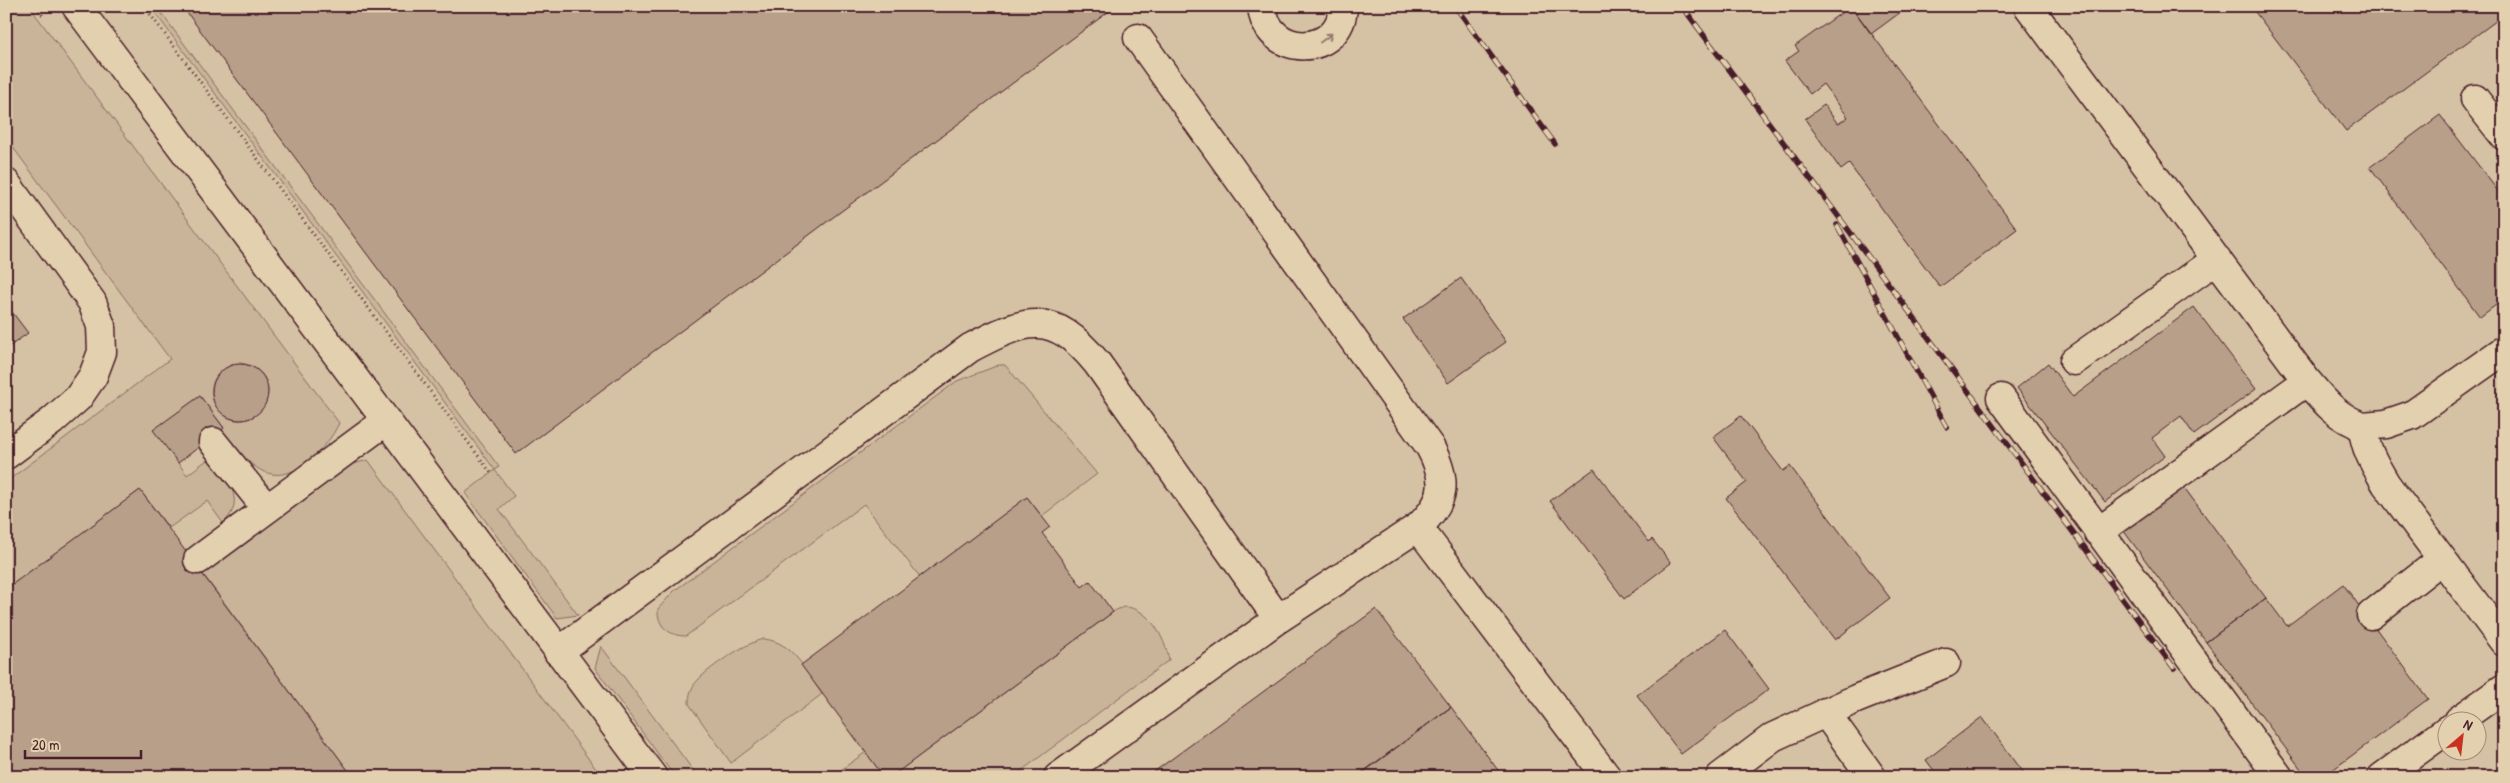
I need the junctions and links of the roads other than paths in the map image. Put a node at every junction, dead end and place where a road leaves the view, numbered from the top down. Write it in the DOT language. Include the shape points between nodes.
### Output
graph roads {
  1 [pos="76,6"];
  2 [pos="1262,6"];
  3 [pos="1343,6"];
  4 [pos="2028,6"];
  5 [pos="1138,38"];
  6 [pos="2475,99"];
  7 [pos="2504,136"];
  8 [pos="6,183"];
  9 [pos="2217,259"];
  10 [pos="2504,350"];
  11 [pos="2074,362"];
  12 [pos="2307,381"];
  13 [pos="2001,398"];
  14 [pos="386,421"];
  15 [pos="2363,426"];
  16 [pos="214,442"];
  17 [pos="6,455"];
  18 [pos="267,509"];
  19 [pos="1418,527"];
  20 [pos="2098,532"];
  21 [pos="2442,559"];
  22 [pos="198,560"];
  23 [pos="2496,614"];
  24 [pos="2371,615"];
  25 [pos="1278,618"];
  26 [pos="2504,642"];
  27 [pos="558,652"];
  28 [pos="1946,663"];
  29 [pos="2504,688"];
  30 [pos="2473,710"];
  31 [pos="1825,712"];
  32 [pos="2438,736"];
  33 [pos="653,777"];
  34 [pos="1058,777"];
  35 [pos="1607,777"];
  36 [pos="1720,777"];
  37 [pos="1872,777"];
  38 [pos="2279,777"];
  39 [pos="2382,777"];
  1 -- 14 [label="lane"];
  2 -- 3 [label="lane, one-way" via="1263,16 1278,38 1290,45 1304,46 1317,44 1329,37 1338,26"];
  4 -- 9 [label="lane"];
  5 -- 19 [label="lane" via="1430,446 1439,464 1441,497 1433,513"];
  6 -- 7 [label="lane"];
  8 -- 17 [label="lane" via="92,302 101,326 102,352 94,376 78,398 52,422"];
  9 -- 11 [label="lane"];
  9 -- 12 [label="lane"];
  10 -- 15 [label="lane" via="2412,415 2386,424"];
  12 -- 15 [label="lane" via="2336,413"];
  12 -- 20 [label="lane"];
  13 -- 20 [label="lane"];
  14 -- 18 [label="lane"];
  14 -- 27 [label="lane"];
  15 -- 21 [label="lane" via="2370,456 2386,484"];
  16 -- 18 [label="lane"];
  18 -- 22 [label="lane"];
  19 -- 25 [label="lane"];
  19 -- 35 [label="lane"];
  20 -- 38 [label="lane"];
  21 -- 23 [label="lane"];
  21 -- 24 [label="lane"];
  23 -- 26 [label="lane"];
  25 -- 27 [label="lane" via="1082,345 1063,331 1042,323 1019,325 970,348"];
  25 -- 34 [label="lane"];
  27 -- 33 [label="lane"];
  28 -- 31 [label="lane"];
  29 -- 30 [label="lane"];
  31 -- 36 [label="lane" via="1773,737"];
  31 -- 37 [label="lane"];
  32 -- 39 [label="lane"];
}
